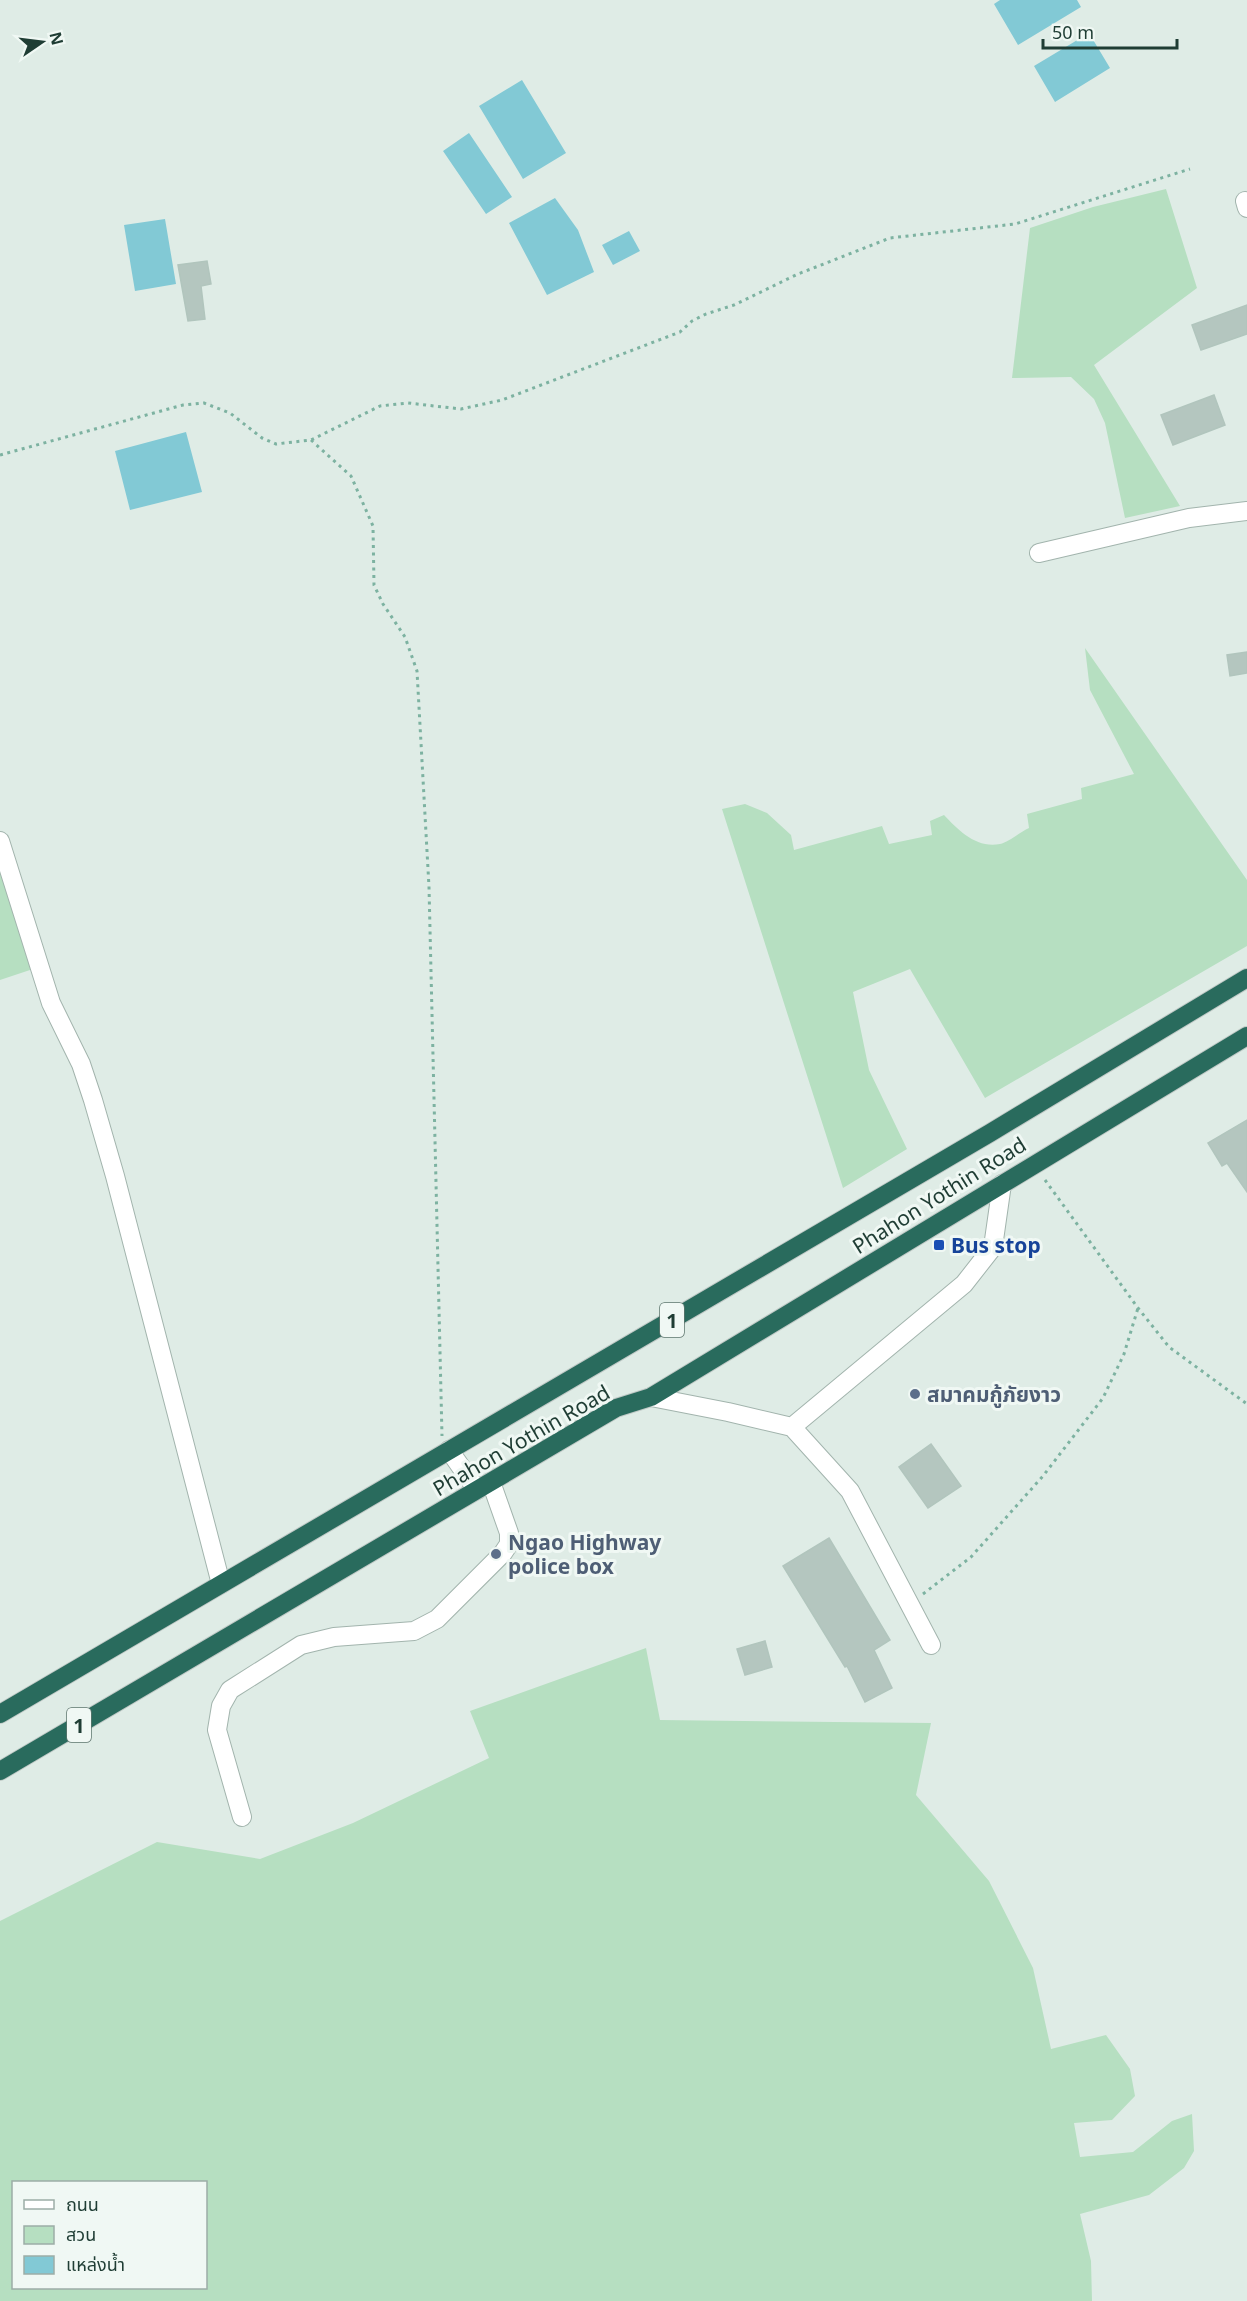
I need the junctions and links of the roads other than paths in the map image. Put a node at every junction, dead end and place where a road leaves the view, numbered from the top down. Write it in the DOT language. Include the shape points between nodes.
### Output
graph roads {
  1 [pos="1247,512"];
  2 [pos="1039,553"];
  3 [pos="0,840"];
  4 [pos="1247,978"];
  5 [pos="1247,1036"];
  6 [pos="1002,1184"];
  7 [pos="651,1398"];
  8 [pos="792,1427"];
  9 [pos="446,1452"];
  10 [pos="484,1486"];
  11 [pos="221,1584"];
  12 [pos="931,1645"];
  13 [pos="0,1714"];
  14 [pos="0,1771"];
  15 [pos="242,1817"];
  1 -- 2 [label="street" via="1189,518"];
  3 -- 11 [label="street" via="51,1004 81,1064 96,1110"];
  4 -- 9 [label="highway, Phahon Yothin Road / 1"];
  5 -- 6 [label="highway, Phahon Yothin Road / 1"];
  6 -- 7 [label="highway, Phahon Yothin Road / 1"];
  6 -- 8 [label="street" via="993,1247 964,1284"];
  7 -- 8 [label="street"];
  7 -- 10 [label="highway, Phahon Yothin Road / 1" via="616,1408"];
  8 -- 12 [label="street" via="850,1491"];
  9 -- 10 [label="street"];
  9 -- 11 [label="highway, Phahon Yothin Road / 1"];
  10 -- 14 [label="highway, Phahon Yothin Road / 1"];
  10 -- 15 [label="street" via="509,1533 509,1544 437,1619 414,1631 334,1636 301,1645 230,1690 221,1706 217,1730"];
  11 -- 13 [label="highway, Phahon Yothin Road / 1"];
}
